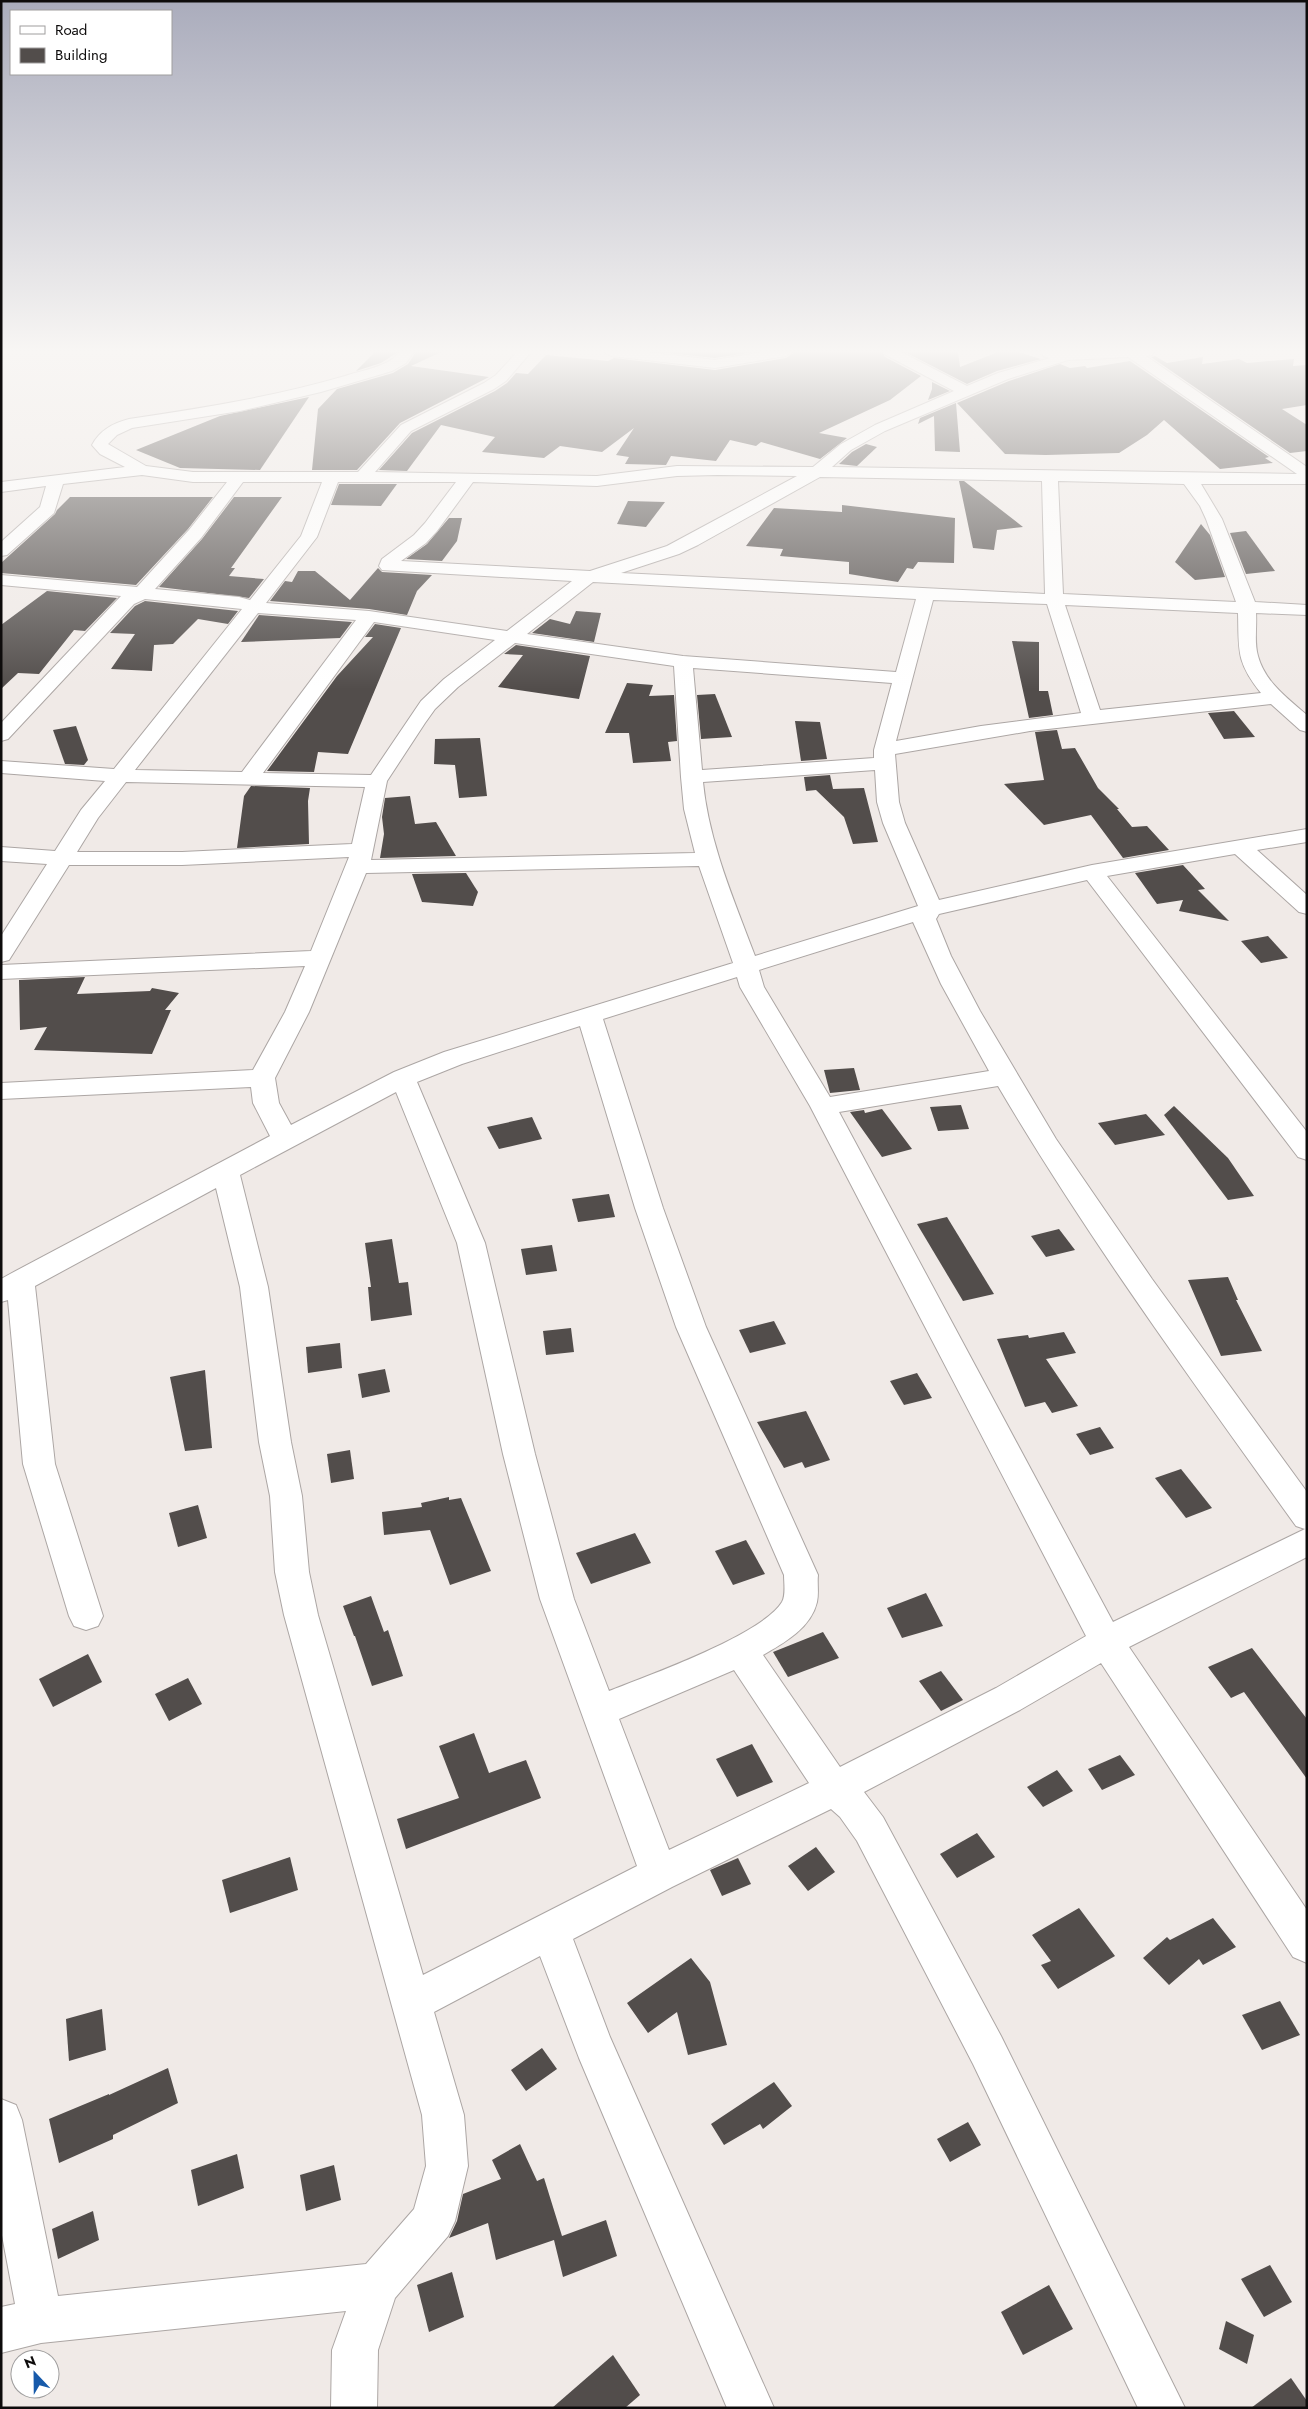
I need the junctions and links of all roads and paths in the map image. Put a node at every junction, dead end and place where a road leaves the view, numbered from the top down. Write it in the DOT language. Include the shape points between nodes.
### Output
graph roads {
  1 [pos="131,464"];
  2 [pos="373,464"];
  3 [pos="826,464"];
  4 [pos="1293,464"];
  5 [pos="142,470"];
  6 [pos="817,472"];
  7 [pos="1307,474"];
  8 [pos="1050,476"];
  9 [pos="332,477"];
  10 [pos="362,477"];
  11 [pos="468,477"];
  12 [pos="238,478"];
  13 [pos="1189,479"];
  14 [pos="1307,479"];
  15 [pos="56,480"];
  16 [pos="1,487"];
  17 [pos="1,551"];
  18 [pos="587,578"];
  19 [pos="1,580"];
  20 [pos="141,594"];
  21 [pos="926,594"];
  22 [pos="1054,599"];
  23 [pos="1247,606"];
  24 [pos="253,608"];
  25 [pos="1307,610"];
  26 [pos="369,616"];
  27 [pos="511,636"];
  28 [pos="683,662"];
  29 [pos="904,678"];
  30 [pos="1275,698"];
  31 [pos="1092,716"];
  32 [pos="1307,726"];
  33 [pos="1,735"];
  34 [pos="885,757"];
  35 [pos="1,767"];
  36 [pos="119,776"];
  37 [pos="691,777"];
  38 [pos="248,778"];
  39 [pos="377,781"];
  40 [pos="1307,835"];
  41 [pos="1240,847"];
  42 [pos="1,854"];
  43 [pos="360,858"];
  44 [pos="708,859"];
  45 [pos="60,860"];
  46 [pos="1092,872"];
  47 [pos="1307,907"];
  48 [pos="931,909"];
  49 [pos="1,955"];
  50 [pos="319,958"];
  51 [pos="746,965"];
  52 [pos="1,972"];
  53 [pos="589,1015"];
  54 [pos="262,1078"];
  55 [pos="403,1078"];
  56 [pos="1005,1078"];
  57 [pos="1,1090"];
  58 [pos="823,1106"];
  59 [pos="285,1139"];
  60 [pos="1307,1151"];
  61 [pos="226,1172"];
  62 [pos="10,1287"];
  63 [pos="1307,1516"];
  64 [pos="1307,1542"];
  65 [pos="86,1616"];
  66 [pos="1106,1642"];
  67 [pos="741,1652"];
  68 [pos="599,1711"];
  69 [pos="834,1789"];
  70 [pos="659,1874"];
  71 [pos="550,1931"];
  72 [pos="1307,1944"];
  73 [pos="412,2002"];
  74 [pos="1,2120"];
  75 [pos="377,2285"];
  76 [pos="21,2325"];
  77 [pos="354,2408"];
  78 [pos="751,2408"];
  79 [pos="1162,2408"];
  1 -- 5 [label="street"];
  2 -- 10 [label="street"];
  3 -- 6 [label="street"];
  4 -- 7 [label="street"];
  5 -- 12 [label="street" via="180,476"];
  5 -- 15 [label="street"];
  6 -- 8 [label="street"];
  6 -- 11 [label="street" via="677,471 597,481"];
  6 -- 18 [label="street" via="692,542"];
  8 -- 13 [label="street"];
  8 -- 22 [label="street"];
  9 -- 10 [label="street"];
  9 -- 12 [label="street"];
  9 -- 24 [label="street" via="310,537"];
  10 -- 11 [label="street"];
  11 -- 18 [label="street" via="431,527 388,566"];
  12 -- 20 [label="street" via="195,534"];
  13 -- 14 [label="street"];
  13 -- 23 [label="street" via="1214,519"];
  15 -- 16 [label="street"];
  15 -- 17 [label="street" via="48,509"];
  18 -- 21 [label="street"];
  18 -- 27 [label="street"];
  19 -- 20 [label="street"];
  20 -- 24 [label="street" via="239,602"];
  20 -- 33 [label="street" via="128,600"];
  21 -- 22 [label="street"];
  21 -- 29 [label="street"];
  22 -- 23 [label="street"];
  22 -- 31 [label="street"];
  23 -- 25 [label="street"];
  23 -- 30 [label="street" via="1248,655 1255,673"];
  24 -- 26 [label="street"];
  24 -- 36 [label="street"];
  26 -- 27 [label="street"];
  26 -- 38 [label="street"];
  27 -- 28 [label="street"];
  27 -- 39 [label="street" via="428,705"];
  28 -- 29 [label="street"];
  28 -- 37 [label="street"];
  29 -- 34 [label="street"];
  30 -- 31 [label="street"];
  30 -- 32 [label="street"];
  31 -- 34 [label="street" via="933,740"];
  34 -- 37 [label="street"];
  34 -- 48 [label="street" via="888,802 894,823"];
  35 -- 36 [label="street"];
  36 -- 38 [label="street"];
  36 -- 45 [label="street"];
  37 -- 44 [label="street" via="695,809"];
  38 -- 39 [label="street"];
  39 -- 43 [label="street"];
  40 -- 41 [label="street"];
  41 -- 46 [label="street"];
  41 -- 47 [label="street"];
  42 -- 45 [label="street"];
  43 -- 44 [label="street"];
  43 -- 45 [label="street"];
  43 -- 50 [label="street"];
  44 -- 51 [label="street"];
  45 -- 49 [label="street"];
  46 -- 48 [label="street"];
  46 -- 60 [label="street"];
  48 -- 51 [label="street"];
  48 -- 56 [label="street" via="924,919 950,982"];
  50 -- 52 [label="street"];
  50 -- 54 [label="street" via="297,1012"];
  51 -- 53 [label="street"];
  51 -- 58 [label="street" via="752,987"];
  53 -- 55 [label="street" via="453,1058"];
  53 -- 67 [label="street" via="649,1208 691,1327 801,1575 799,1605 782,1627"];
  54 -- 57 [label="street"];
  54 -- 59 [label="street" via="266,1103"];
  55 -- 59 [label="street"];
  55 -- 68 [label="street" via="471,1243 519,1454 557,1599"];
  56 -- 58 [label="street"];
  56 -- 63 [label="street" via="1097,1222"];
  58 -- 66 [label="street"];
  59 -- 61 [label="street"];
  61 -- 62 [label="street"];
  61 -- 73 [label="street" via="254,1286 275,1442 286,1496 292,1572 301,1615"];
  62 -- 65 [label="street" via="38,1464"];
  64 -- 66 [label="street"];
  66 -- 69 [label="street" via="1008,1699"];
  66 -- 72 [label="street"];
  67 -- 68 [label="street"];
  67 -- 69 [label="street"];
  68 -- 70 [label="street"];
  69 -- 70 [label="street"];
  69 -- 79 [label="street" via="853,1805 875,1838 987,2050"];
  70 -- 71 [label="street"];
  71 -- 73 [label="street"];
  71 -- 78 [label="street" via="593,2044"];
  73 -- 75 [label="street" via="443,2116 447,2166 434,2221"];
  74 -- 76 [label="street"];
  75 -- 76 [label="street"];
  75 -- 77 [label="street" via="355,2350"];
}
